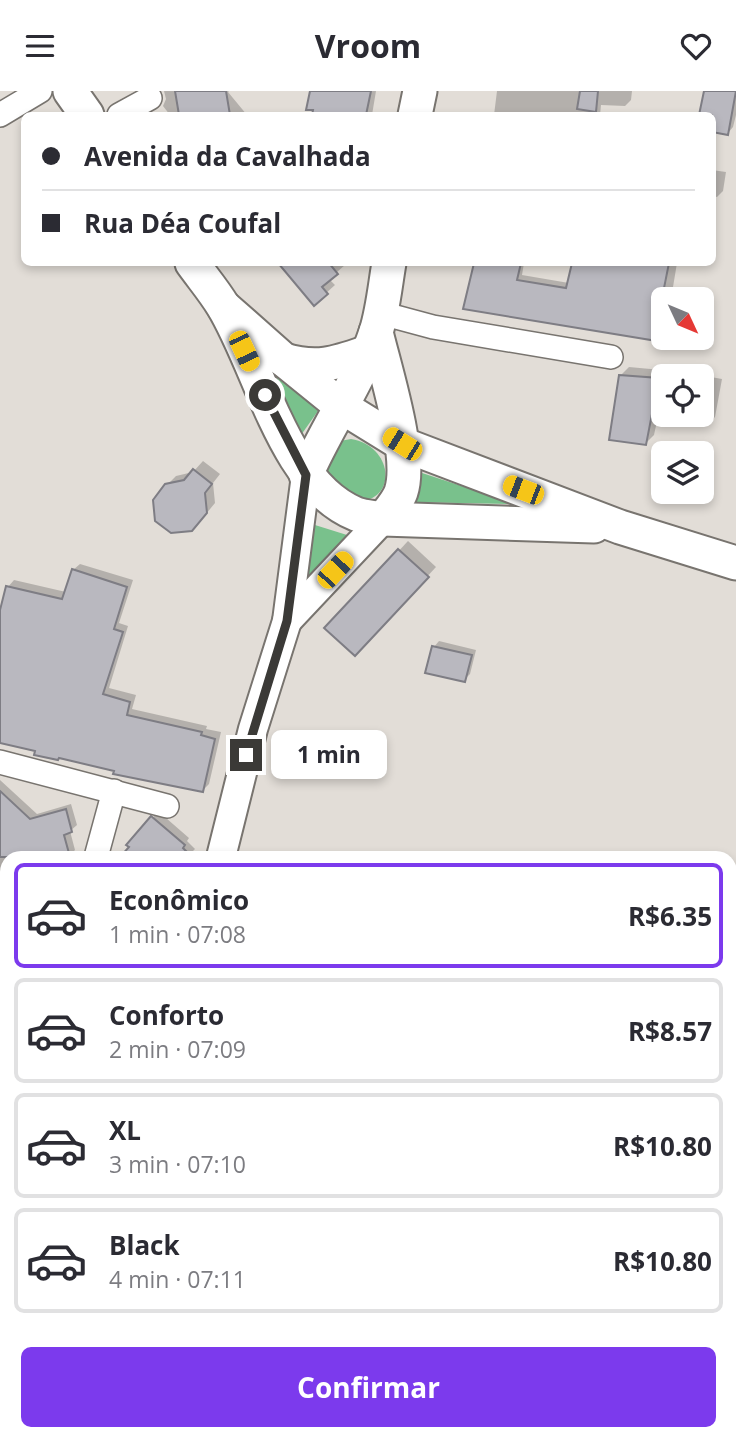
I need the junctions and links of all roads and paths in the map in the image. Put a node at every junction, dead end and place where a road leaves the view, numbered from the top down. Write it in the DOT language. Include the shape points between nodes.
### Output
graph roads {
  1 [pos="40,91"];
  2 [pos="70,91"];
  3 [pos="420,91"];
  4 [pos="153,101"];
  5 [pos="85,112"];
  6 [pos="126,112"];
  7 [pos="416,112"];
  8 [pos="0,115"];
  9 [pos="194,266"];
  10 [pos="388,266"];
  11 [pos="224,307"];
  12 [pos="375,332"];
  13 [pos="611,357"];
  14 [pos="284,360"];
  15 [pos="342,407"];
  16 [pos="402,444"];
  17 [pos="306,475"];
  18 [pos="383,519"];
  19 [pos="621,527"];
  20 [pos="736,563"];
  21 [pos="287,621"];
  22 [pos="0,762"];
  23 [pos="114,791"];
  24 [pos="167,806"];
  25 [pos="98,851"];
  26 [pos="222,851"];
  1 -- 8 [label="street"];
  2 -- 5 [label="main road"];
  3 -- 7 [label="main road"];
  4 -- 6 [label="street"];
  9 -- 11 [label="main road"];
  10 -- 12 [label="main road"];
  11 -- 14 [label="main road"];
  11 -- 17 [label="main road"];
  12 -- 13 [label="street" via="433,327"];
  12 -- 14 [label="main road" via="317,366"];
  12 -- 15 [label="main road"];
  12 -- 16 [label="main road"];
  14 -- 15 [label="main road"];
  15 -- 16 [label="main road"];
  15 -- 17 [label="main road"];
  16 -- 18 [label="main road" via="406,469 401,494"];
  16 -- 19 [label="main road"];
  17 -- 18 [label="main road" via="333,501 357,514"];
  17 -- 21 [label="street"];
  18 -- 19 [label="main road"];
  18 -- 21 [label="street"];
  19 -- 20 [label="main road"];
  21 -- 26 [label="street" via="253,729"];
  22 -- 23 [label="street"];
  23 -- 24 [label="street"];
  23 -- 25 [label="street"];
}
